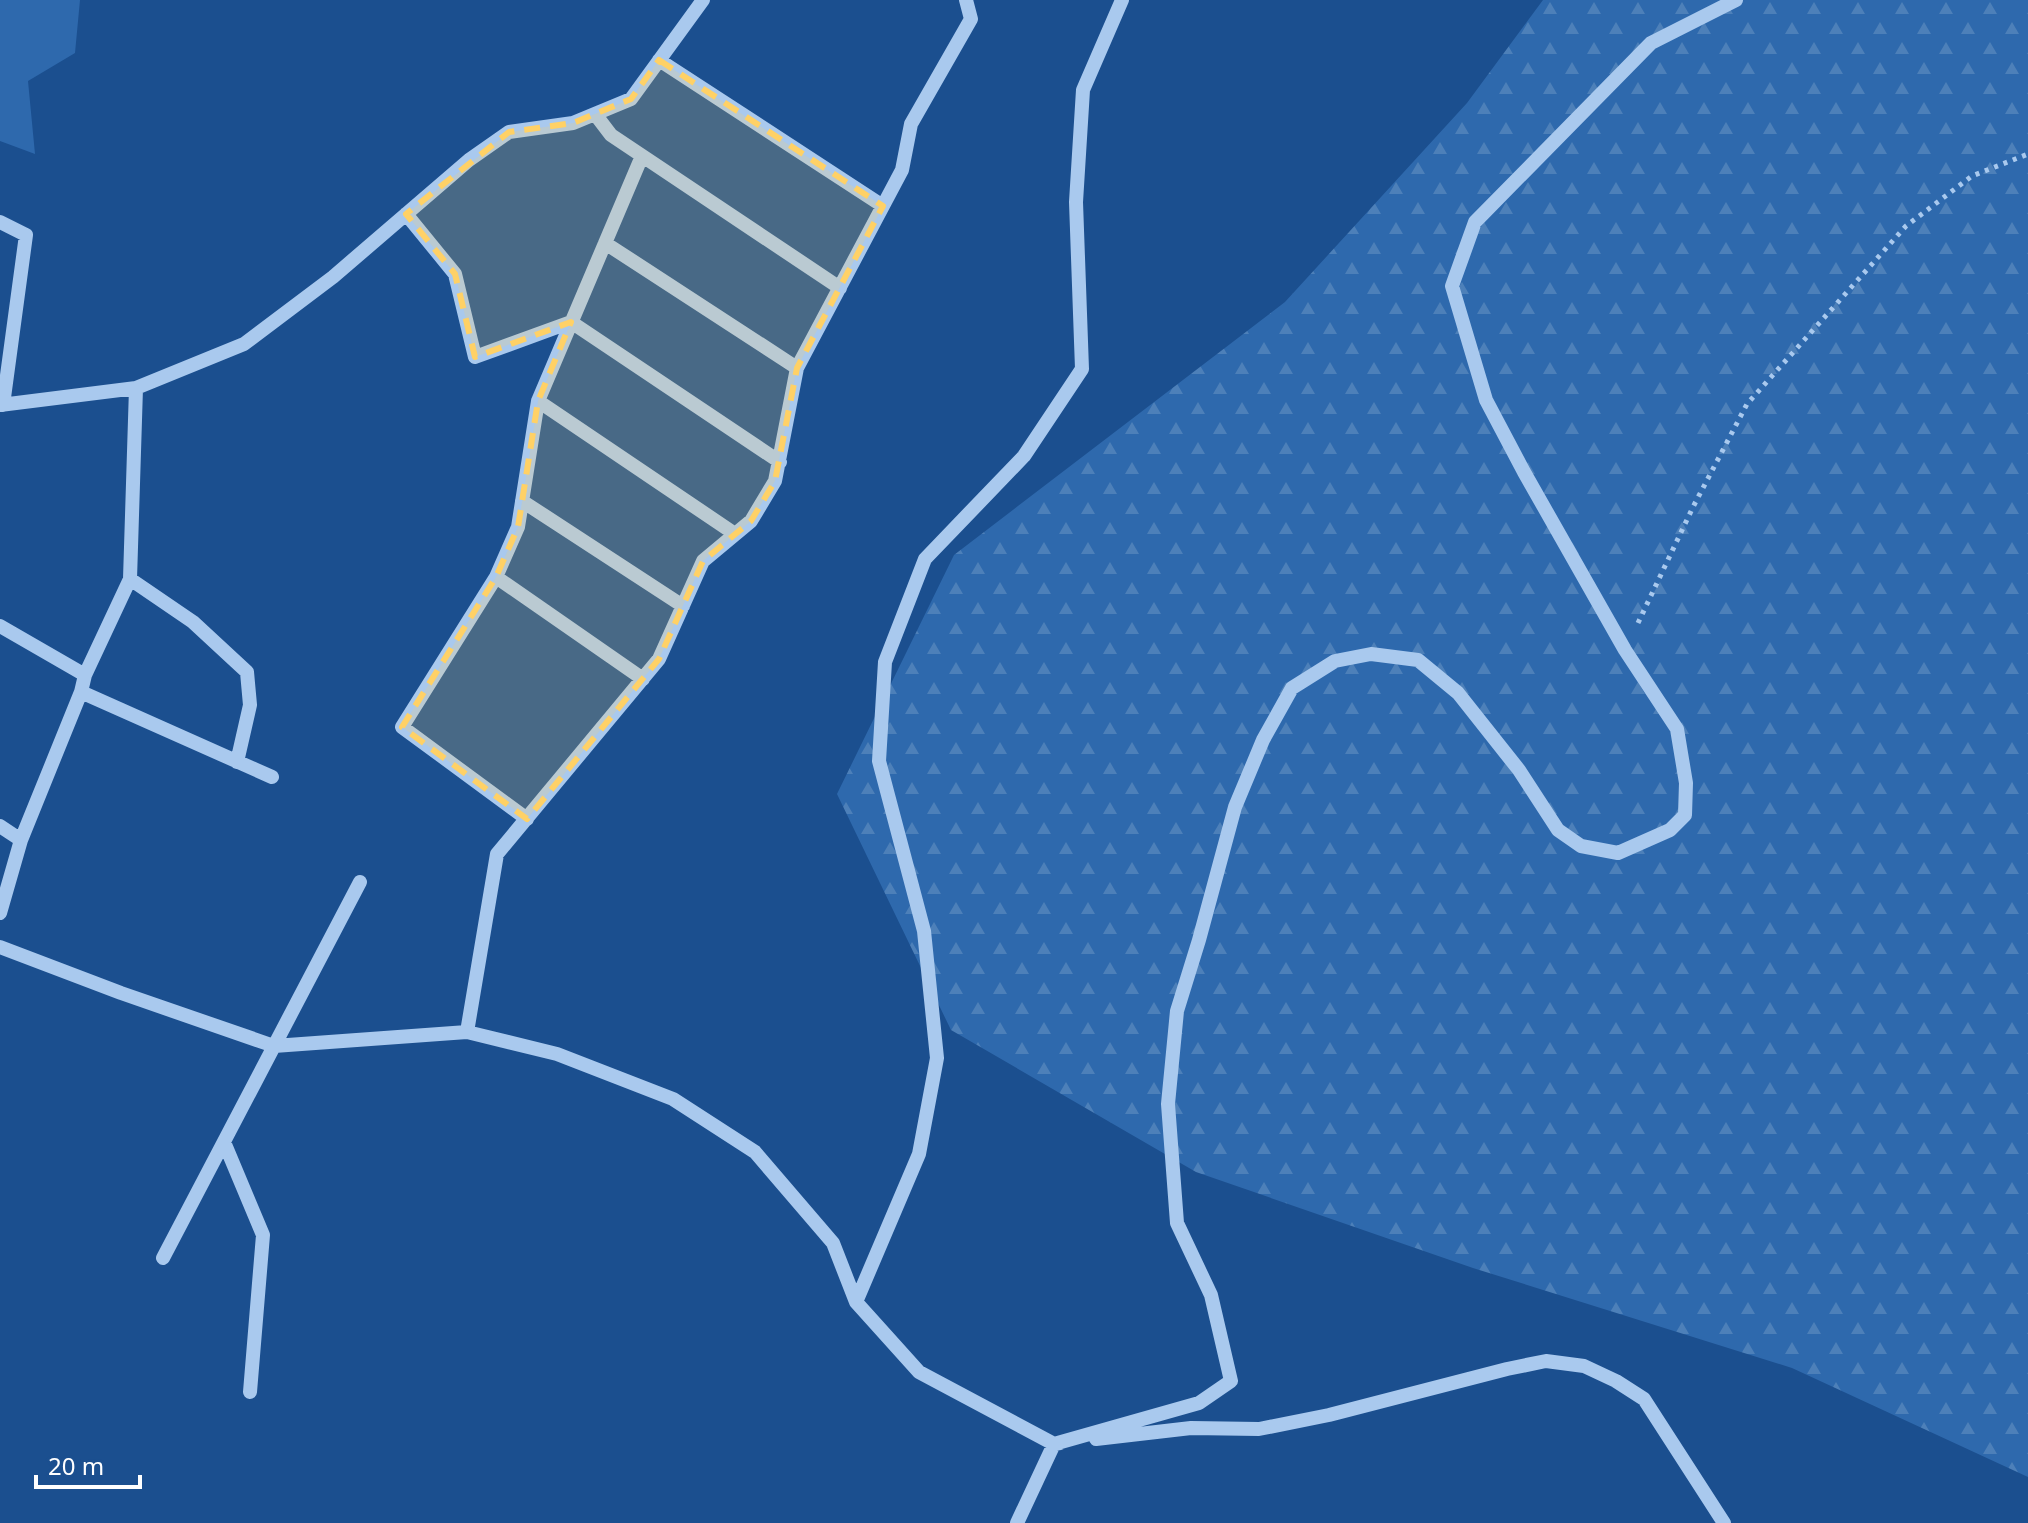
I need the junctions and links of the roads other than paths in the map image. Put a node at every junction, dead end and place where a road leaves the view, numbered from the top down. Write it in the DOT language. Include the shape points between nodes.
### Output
graph roads {
  1 [pos="703,0"];
  2 [pos="966,0"];
  3 [pos="1122,0"];
  4 [pos="1736,0"];
  5 [pos="659,60"];
  6 [pos="595,114"];
  7 [pos="642,156"];
  8 [pos="883,206"];
  9 [pos="406,214"];
  10 [pos="0,222"];
  11 [pos="605,243"];
  12 [pos="840,288"];
  13 [pos="571,322"];
  14 [pos="797,368"];
  15 [pos="4,378"];
  16 [pos="136,388"];
  17 [pos="538,401"];
  18 [pos="2,405"];
  19 [pos="780,462"];
  20 [pos="522,501"];
  21 [pos="735,534"];
  22 [pos="496,577"];
  23 [pos="130,579"];
  24 [pos="683,606"];
  25 [pos="0,626"];
  26 [pos="85,675"];
  27 [pos="643,679"];
  28 [pos="81,692"];
  29 [pos="237,762"];
  30 [pos="272,777"];
  31 [pos="527,819"];
  32 [pos="0,826"];
  33 [pos="21,840"];
  34 [pos="360,882"];
  35 [pos="0,913"];
  36 [pos="0,947"];
  37 [pos="467,1032"];
  38 [pos="274,1046"];
  39 [pos="224,1142"];
  40 [pos="163,1258"];
  41 [pos="856,1302"];
  42 [pos="250,1392"];
  43 [pos="1054,1444"];
  44 [pos="1017,1523"];
  45 [pos="1724,1523"];
  1 -- 5 [label="street"];
  2 -- 8 [label="street" via="971,19 911,124 902,170"];
  3 -- 41 [label="street" via="1083,90 1076,202 1082,369 1024,456 925,559 885,662 879,761 924,931 937,1058 919,1154"];
  4 -- 43 [label="street" via="1651,43 1475,222 1452,286 1486,400 1625,650 1677,729 1685,815 1670,830 1618,853 1581,846 1558,830 1458,693 1418,660 1371,654 1335,661 1292,688 1235,807 1177,1011 1168,1104 1177,1223 1211,1295 1231,1381 1199,1403"];
  5 -- 6 [label="street" via="631,99"];
  5 -- 8 [label="street"];
  6 -- 7 [label="street" via="611,135"];
  6 -- 9 [label="street" via="573,123 509,132"];
  7 -- 11 [label="street"];
  7 -- 12 [label="street"];
  8 -- 12 [label="street"];
  9 -- 13 [label="street" via="455,274 475,357"];
  9 -- 16 [label="street" via="244,344"];
  10 -- 15 [label="street" via="26,235"];
  11 -- 13 [label="street"];
  11 -- 14 [label="street"];
  12 -- 14 [label="street"];
  13 -- 17 [label="street"];
  13 -- 19 [label="street"];
  14 -- 19 [label="street"];
  15 -- 18 [label="street"];
  16 -- 18 [label="street"];
  16 -- 23 [label="street"];
  17 -- 20 [label="street"];
  17 -- 21 [label="street"];
  19 -- 21 [label="street" via="751,521"];
  20 -- 22 [label="street" via="518,527"];
  20 -- 24 [label="street"];
  21 -- 24 [label="street" via="703,561"];
  22 -- 27 [label="street"];
  22 -- 31 [label="street" via="402,727"];
  23 -- 26 [label="street"];
  23 -- 29 [label="street" via="193,622 247,672 250,705"];
  24 -- 27 [label="street" via="659,659"];
  25 -- 26 [label="street"];
  26 -- 28 [label="street"];
  27 -- 31 [label="street"];
  28 -- 29 [label="street"];
  28 -- 33 [label="street"];
  29 -- 30 [label="street"];
  31 -- 37 [label="street" via="497,854"];
  32 -- 33 [label="street"];
  33 -- 35 [label="street"];
  34 -- 38 [label="street"];
  36 -- 38 [label="street"];
  37 -- 38 [label="street"];
  37 -- 41 [label="street" via="557,1054 673,1099 755,1152 833,1243"];
  38 -- 39 [label="street"];
  39 -- 40 [label="street"];
  39 -- 42 [label="street" via="263,1235"];
  41 -- 43 [label="street" via="919,1372"];
  43 -- 44 [label="street"];
  43 -- 45 [label="street" via="1191,1428 1259,1429 1546,1361 1584,1366 1644,1399"];
}
